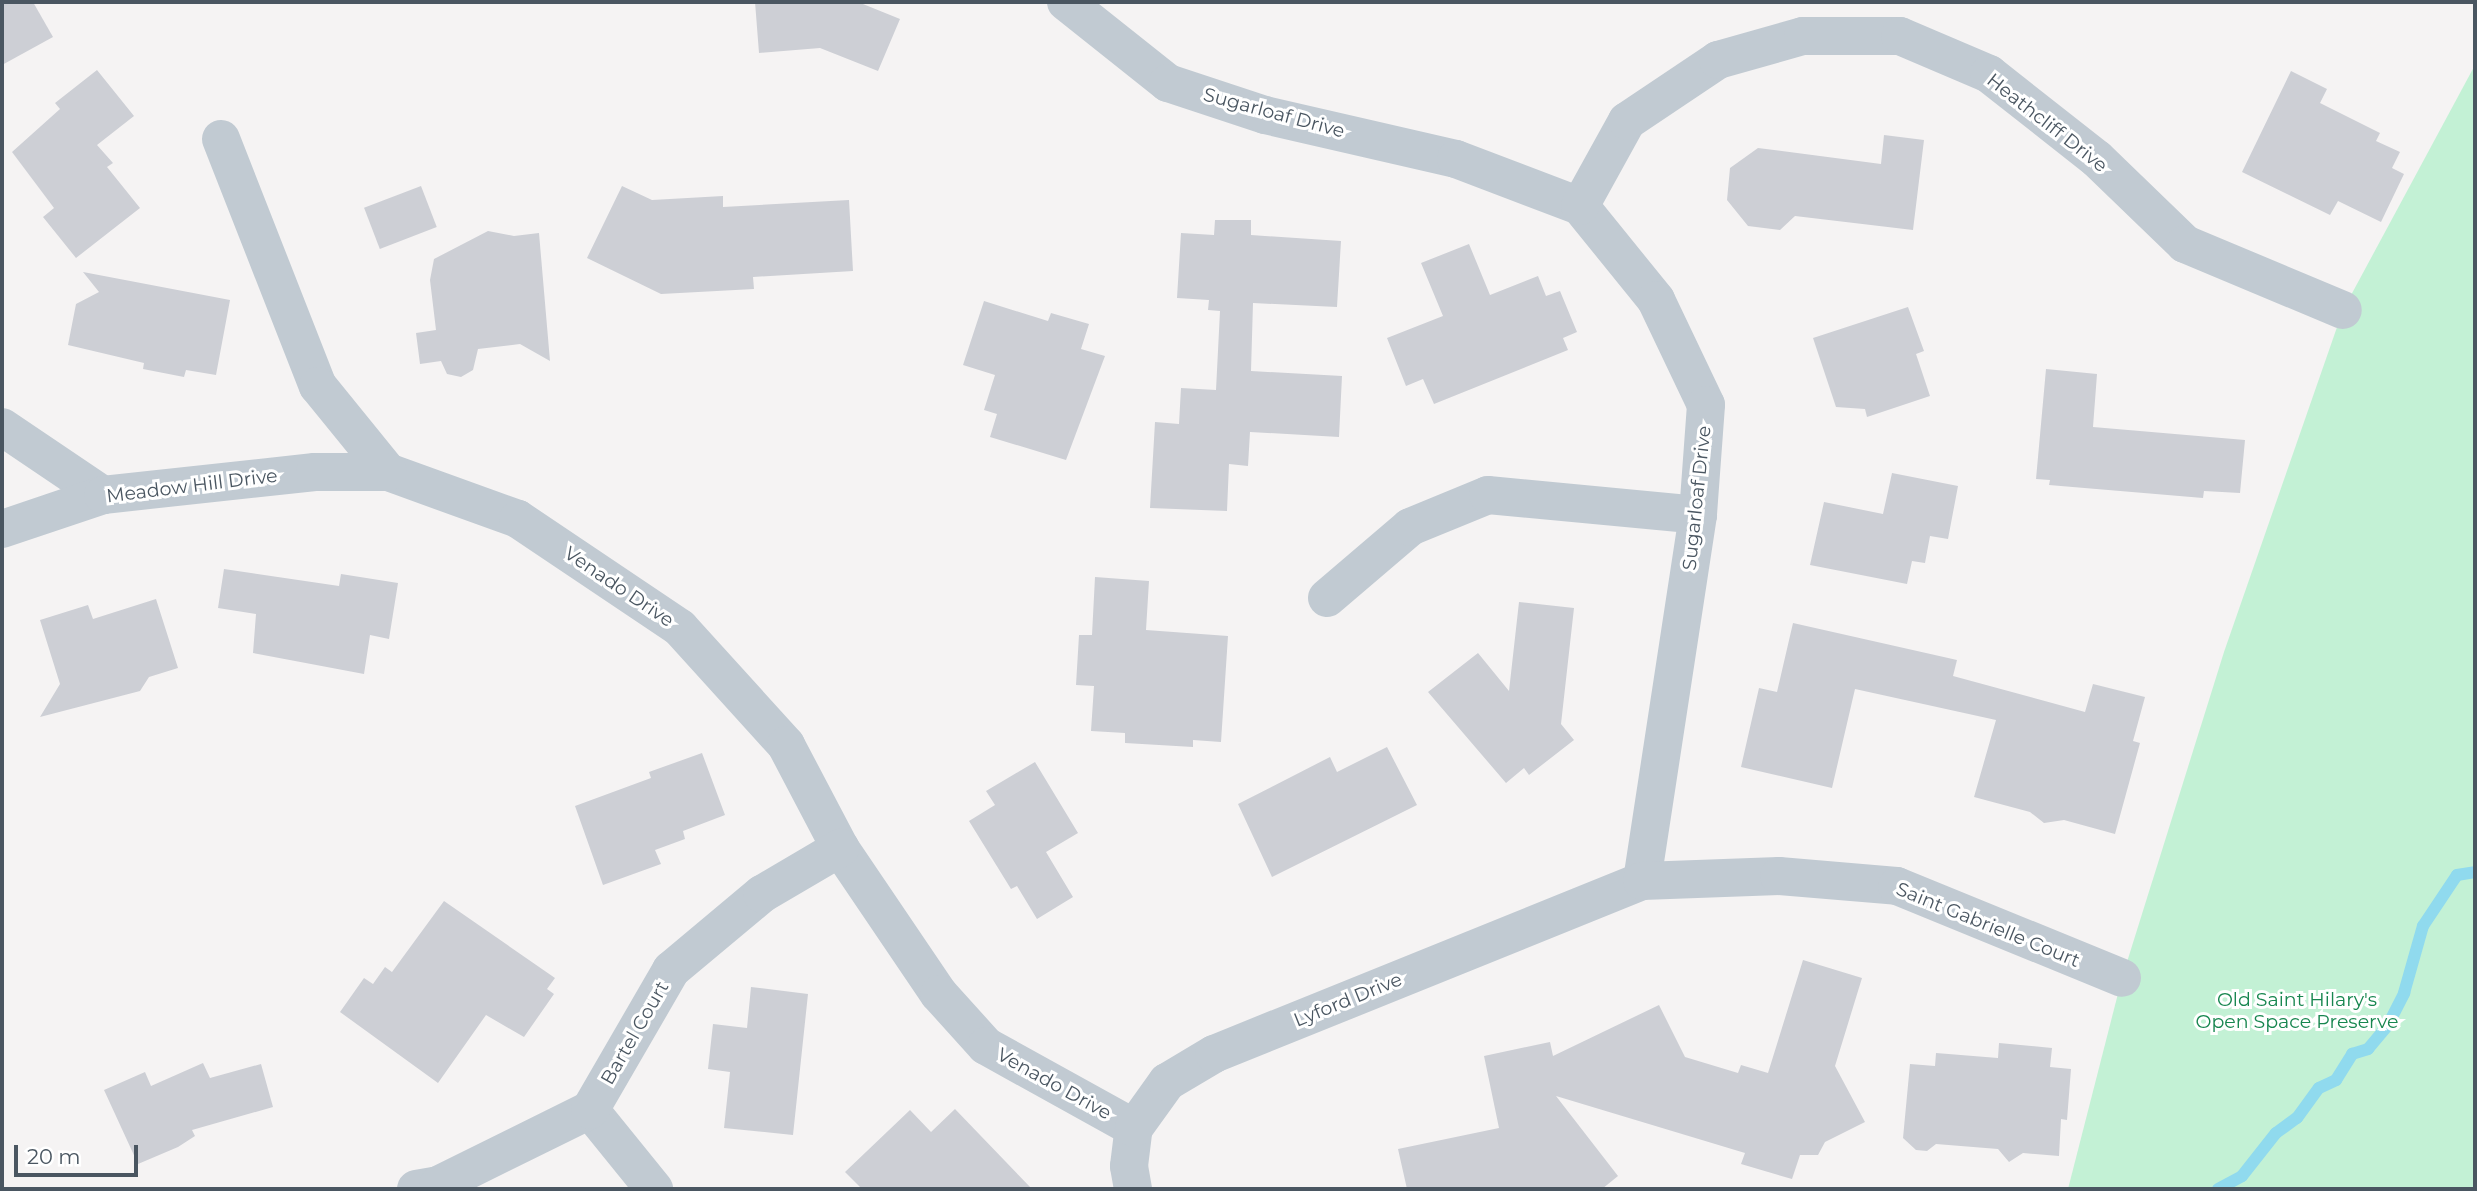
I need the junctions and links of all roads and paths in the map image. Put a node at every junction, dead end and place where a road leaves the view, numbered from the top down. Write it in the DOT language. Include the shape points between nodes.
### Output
graph roads {
  1 [pos="1066,2"];
  2 [pos="221,139"];
  3 [pos="1580,206"];
  4 [pos="2343,310"];
  5 [pos="2,427"];
  6 [pos="388,472"];
  7 [pos="103,495"];
  8 [pos="1698,515"];
  9 [pos="2,529"];
  10 [pos="1327,598"];
  11 [pos="840,848"];
  12 [pos="1642,881"];
  13 [pos="2122,978"];
  14 [pos="590,1110"];
  15 [pos="1134,1128"];
  16 [pos="416,1189"];
  17 [pos="654,1189"];
  18 [pos="1133,1189"];
  1 -- 3 [label="street, Sugarloaf Drive" via="1168,83 1265,115 1456,159"];
  2 -- 6 [label="street" via="318,386"];
  3 -- 4 [label="street, Heathcliff Drive" via="1627,121 1718,60 1803,36 1900,36 1989,74 2097,159 2185,244"];
  3 -- 8 [label="street, Sugarloaf Drive" via="1656,300 1706,405"];
  5 -- 7 [label="street"];
  6 -- 7 [label="street, Meadow Hill Drive" via="302,473"];
  6 -- 11 [label="street, Venado Drive" via="518,519 680,628 786,744"];
  7 -- 9 [label="street, Meadow Hill Drive"];
  8 -- 10 [label="street" via="1488,495 1410,527"];
  8 -- 12 [label="street, Sugarloaf Drive"];
  11 -- 14 [label="street, Bartel Court" via="762,894 671,970"];
  11 -- 15 [label="street, Venado Drive" via="939,993 986,1046"];
  12 -- 13 [label="street, Saint Gabrielle Court" via="1779,876 1897,886"];
  12 -- 15 [label="street, Lyford Drive" via="1214,1054 1167,1082"];
  14 -- 16 [label="street" via="438,1185"];
  14 -- 17 [label="street"];
  15 -- 18 [label="street, Lyford Drive" via="1129,1166"];
}
